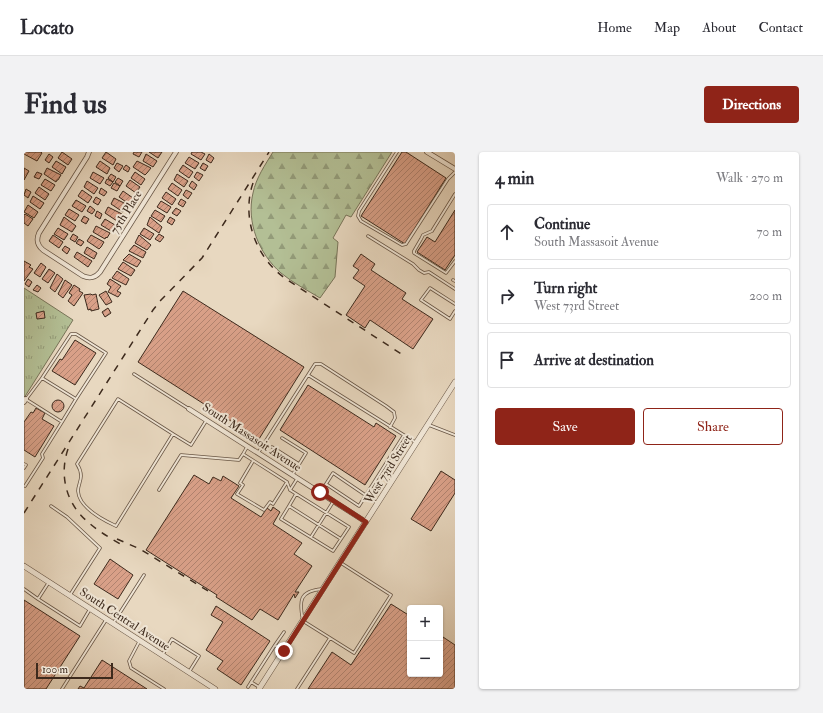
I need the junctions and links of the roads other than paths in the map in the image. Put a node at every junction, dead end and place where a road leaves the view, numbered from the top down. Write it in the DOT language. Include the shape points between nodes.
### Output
graph roads {
  1 [pos="89,152"];
  2 [pos="176,152"];
  3 [pos="397,152"];
  4 [pos="427,152"];
  5 [pos="455,171"];
  6 [pos="455,194"];
  7 [pos="368,236"];
  8 [pos="455,261"];
  9 [pos="455,289"];
  10 [pos="455,304"];
  11 [pos="455,311"];
  12 [pos="134,374"];
  13 [pos="308,375"];
  14 [pos="42,378"];
  15 [pos="455,382"];
  16 [pos="76,399"];
  17 [pos="25,400"];
  18 [pos="188,408"];
  19 [pos="207,420"];
  20 [pos="62,422"];
  21 [pos="428,425"];
  22 [pos="390,427"];
  23 [pos="173,434"];
  24 [pos="404,435"];
  25 [pos="455,435"];
  26 [pos="282,438"];
  27 [pos="416,443"];
  28 [pos="248,446"];
  29 [pos="272,447"];
  30 [pos="258,453"];
  31 [pos="242,454"];
  32 [pos="254,461"];
  33 [pos="24,464"];
  34 [pos="299,464"];
  35 [pos="24,468"];
  36 [pos="292,475"];
  37 [pos="297,478"];
  38 [pos="287,482"];
  39 [pos="326,484"];
  40 [pos="25,486"];
  41 [pos="159,490"];
  42 [pos="290,490"];
  43 [pos="320,492"];
  44 [pos="296,494"];
  45 [pos="366,495"];
  46 [pos="334,501"];
  47 [pos="378,503"];
  48 [pos="51,506"];
  49 [pos="289,506"];
  50 [pos="326,513"];
  51 [pos="366,522"];
  52 [pos="319,525"];
  53 [pos="311,537"];
  54 [pos="341,539"];
  55 [pos="340,563"];
  56 [pos="24,566"];
  57 [pos="144,575"];
  58 [pos="49,582"];
  59 [pos="24,589"];
  60 [pos="323,589"];
  61 [pos="70,596"];
  62 [pos="38,599"];
  63 [pos="91,609"];
  64 [pos="107,619"];
  65 [pos="303,621"];
  66 [pos="113,623"];
  67 [pos="284,632"];
  68 [pos="330,638"];
  69 [pos="140,641"];
  70 [pos="275,645"];
  71 [pos="284,651"];
  72 [pos="162,655"];
  73 [pos="189,672"];
  74 [pos="251,682"];
  75 [pos="248,687"];
  76 [pos="260,688"];
  77 [pos="62,689"];
  78 [pos="164,689"];
  79 [pos="215,689"];
  80 [pos="297,689"];
  1 -- 2 [label="street, 75th Place" via="39,233 37,243 43,250 84,277 90,278 100,272"];
  3 -- 5 [label="lane" via="358,216 361,221 402,245 406,244"];
  4 -- 5 [label="street"];
  6 -- 8 [label="lane" via="432,231 423,235 414,251 415,255 444,273 448,272"];
  7 -- 9 [label="lane" via="419,270 429,272"];
  10 -- 11 [label="lane" via="430,288 421,300 450,320"];
  12 -- 18 [label="lane"];
  13 -- 22 [label="lane"];
  13 -- 22 [label="lane" via="315,364 321,364 356,386 394,412 396,418"];
  13 -- 30 [label="lane"];
  14 -- 16 [label="lane"];
  14 -- 16 [label="lane" via="71,334 76,334 106,353"];
  14 -- 17 [label="lane"];
  15 -- 21 [label="street, West 73rd Street"];
  16 -- 20 [label="lane"];
  17 -- 20 [label="lane"];
  18 -- 19 [label="street, South Massasoit Avenue"];
  19 -- 23 [label="lane" via="190,445"];
  19 -- 28 [label="street, South Massasoit Avenue"];
  20 -- 40 [label="lane"];
  21 -- 25 [label="lane"];
  21 -- 27 [label="street, West 73rd Street"];
  22 -- 24 [label="lane"];
  23 -- 23 [label="lane" via="116,526 84,506 78,493 81,476 77,464 118,399"];
  24 -- 27 [label="lane"];
  24 -- 45 [label="lane"];
  26 -- 34 [label="lane" via="306,454"];
  27 -- 47 [label="street, West 73rd Street"];
  28 -- 30 [label="street, South Massasoit Avenue"];
  28 -- 31 [label="lane"];
  29 -- 34 [label="lane"];
  30 -- 36 [label="street, South Massasoit Avenue"];
  31 -- 32 [label="lane"];
  31 -- 41 [label="lane" via="239,460 181,455"];
  32 -- 38 [label="lane"];
  32 -- 38 [label="lane" via="240,483 243,485 237,494 264,510 270,502 273,504"];
  33 -- 35 [label="lane"];
  34 -- 36 [label="lane"];
  36 -- 37 [label="street, South Massasoit Avenue"];
  37 -- 42 [label="lane"];
  37 -- 43 [label="street, South Massasoit Avenue"];
  38 -- 42 [label="lane"];
  39 -- 43 [label="lane"];
  39 -- 45 [label="lane" via="359,506"];
  39 -- 45 [label="lane" via="332,473"];
  42 -- 44 [label="lane"];
  43 -- 46 [label="street, South Massasoit Avenue"];
  44 -- 49 [label="lane"];
  44 -- 50 [label="lane"];
  45 -- 47 [label="lane"];
  46 -- 50 [label="lane"];
  46 -- 51 [label="street, South Massasoit Avenue"];
  47 -- 51 [label="street, West 73rd Street"];
  48 -- 61 [label="lane" via="67,516 100,548"];
  49 -- 52 [label="lane"];
  49 -- 53 [label="lane" via="281,519"];
  50 -- 52 [label="lane"];
  50 -- 54 [label="lane" via="349,527"];
  51 -- 55 [label="street, West 73rd Street"];
  52 -- 53 [label="lane"];
  52 -- 54 [label="lane"];
  53 -- 54 [label="lane" via="334,551"];
  55 -- 60 [label="street, West 73rd Street"];
  55 -- 68 [label="lane" via="391,595 354,653"];
  56 -- 58 [label="street, South Central Avenue"];
  57 -- 66 [label="lane"];
  58 -- 61 [label="street, South Central Avenue"];
  58 -- 62 [label="lane"];
  59 -- 62 [label="lane"];
  60 -- 65 [label="street, West 73rd Street"];
  60 -- 65 [label="lane" via="312,590 304,596 300,604"];
  61 -- 63 [label="street, South Central Avenue"];
  62 -- 63 [label="lane" via="80,626"];
  63 -- 64 [label="street, South Central Avenue"];
  64 -- 66 [label="street, South Central Avenue"];
  64 -- 77 [label="lane"];
  65 -- 68 [label="lane"];
  65 -- 71 [label="street, West 73rd Street"];
  66 -- 69 [label="street, South Central Avenue"];
  67 -- 70 [label="lane"];
  68 -- 80 [label="lane"];
  69 -- 72 [label="street, South Central Avenue"];
  69 -- 78 [label="lane" via="128,661 131,668"];
  70 -- 71 [label="lane"];
  70 -- 74 [label="lane"];
  71 -- 76 [label="street, West 73rd Street"];
  72 -- 73 [label="street, South Central Avenue"];
  72 -- 73 [label="lane" via="172,639 199,656"];
  73 -- 79 [label="street, South Central Avenue"];
  74 -- 75 [label="lane"];
  74 -- 76 [label="lane"];
}
